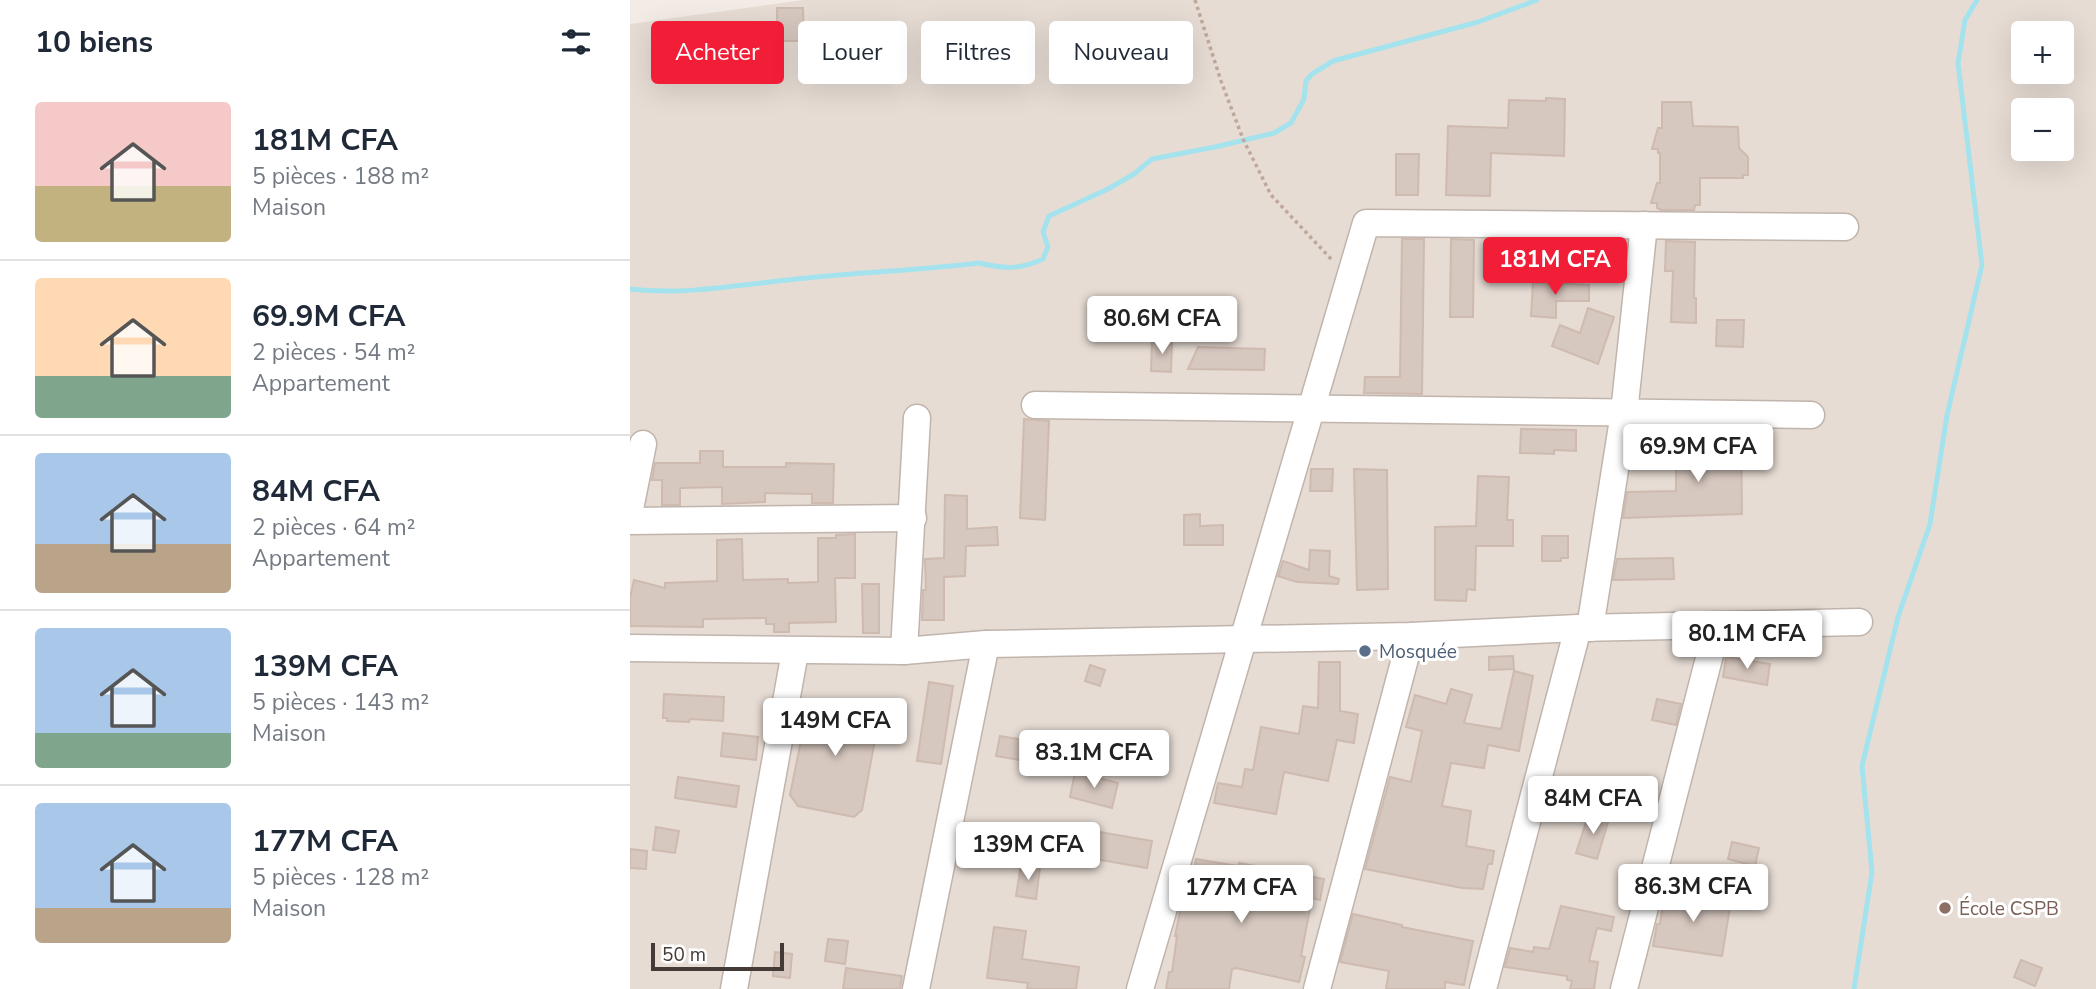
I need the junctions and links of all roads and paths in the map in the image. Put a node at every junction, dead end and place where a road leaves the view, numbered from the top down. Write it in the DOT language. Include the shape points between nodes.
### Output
graph roads {
  1 [pos="1195,0"];
  2 [pos="1644,225"];
  3 [pos="1845,228"];
  4 [pos="1350,279"];
  5 [pos="1035,405"];
  6 [pos="1311,410"];
  7 [pos="1624,413"];
  8 [pos="1811,415"];
  9 [pos="917,418"];
  10 [pos="643,444"];
  11 [pos="630,509"];
  12 [pos="913,518"];
  13 [pos="630,522"];
  14 [pos="1859,622"];
  15 [pos="1717,627"];
  16 [pos="1584,628"];
  17 [pos="1411,636"];
  18 [pos="1244,638"];
  19 [pos="986,644"];
  20 [pos="630,648"];
  21 [pos="904,651"];
  22 [pos="795,652"];
  23 [pos="734,989"];
  24 [pos="916,989"];
  25 [pos="1140,989"];
  26 [pos="1317,989"];
  27 [pos="1483,989"];
  28 [pos="1625,989"];
  1 -- 4 [label="path" via="1234,116 1271,195"];
  2 -- 3 [label="street"];
  2 -- 4 [label="street" via="1366,223"];
  2 -- 7 [label="street"];
  4 -- 6 [label="street"];
  5 -- 6 [label="street"];
  6 -- 7 [label="street"];
  6 -- 18 [label="street"];
  7 -- 8 [label="street"];
  7 -- 16 [label="street"];
  9 -- 12 [label="street"];
  10 -- 11 [label="street"];
  12 -- 13 [label="street"];
  12 -- 21 [label="street"];
  14 -- 15 [label="street"];
  15 -- 16 [label="street"];
  15 -- 28 [label="street"];
  16 -- 17 [label="street"];
  16 -- 27 [label="street"];
  17 -- 18 [label="street"];
  17 -- 26 [label="street"];
  18 -- 19 [label="street"];
  18 -- 25 [label="street"];
  19 -- 21 [label="street"];
  19 -- 24 [label="street"];
  20 -- 22 [label="street"];
  21 -- 22 [label="street"];
  22 -- 23 [label="street"];
}
